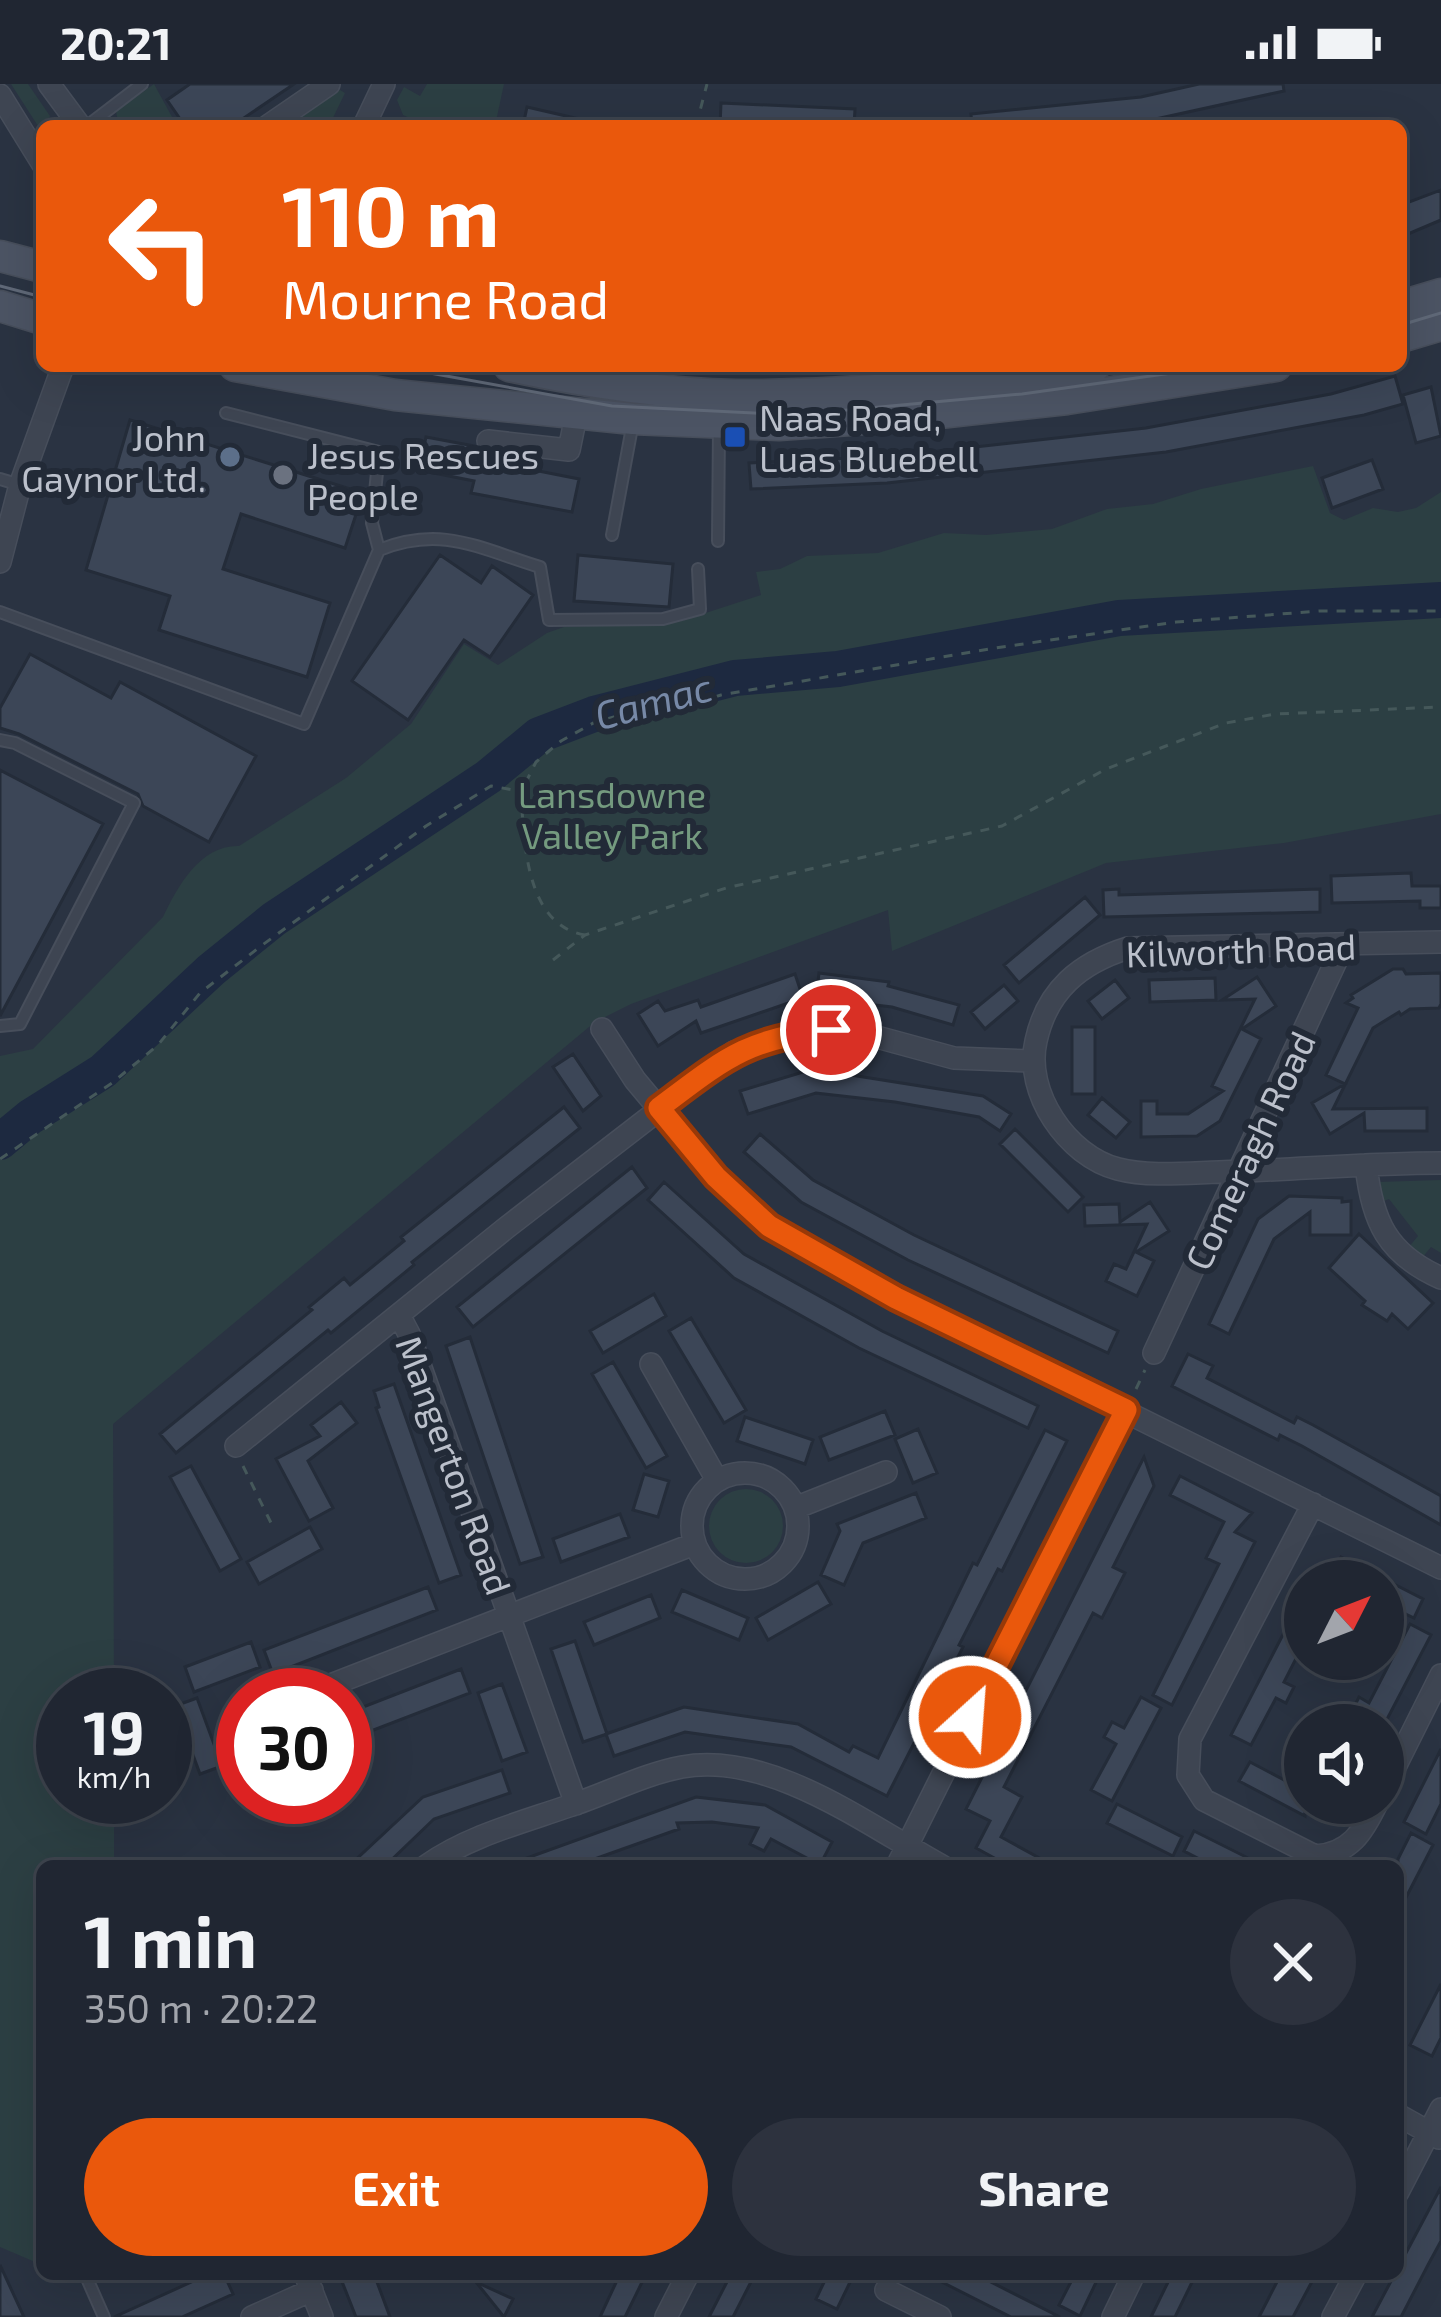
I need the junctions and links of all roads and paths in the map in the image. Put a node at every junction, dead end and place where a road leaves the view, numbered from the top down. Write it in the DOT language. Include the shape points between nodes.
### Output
graph roads {
  1 [pos="49,84"];
  2 [pos="142,84"];
  3 [pos="329,84"];
  4 [pos="384,84"];
  5 [pos="707,84"];
  6 [pos="0,95"];
  7 [pos="78,120"];
  8 [pos="91,120"];
  9 [pos="277,120"];
  10 [pos="366,120"];
  11 [pos="698,120"];
  12 [pos="36,150"];
  13 [pos="1441,294"];
  14 [pos="1407,304"];
  15 [pos="0,306"];
  16 [pos="36,317"];
  17 [pos="1441,325"];
  18 [pos="1407,335"];
  19 [pos="60,372"];
  20 [pos="268,372"];
  21 [pos="540,372"];
  22 [pos="1040,372"];
  23 [pos="1240,372"];
  24 [pos="577,411"];
  25 [pos="226,413"];
  26 [pos="633,419"];
  27 [pos="719,424"];
  28 [pos="488,441"];
  29 [pos="10,482"];
  30 [pos="613,535"];
  31 [pos="718,541"];
  32 [pos="379,550"];
  33 [pos="0,559"];
  34 [pos="698,569"];
  35 [pos="1441,611"];
  36 [pos="0,612"];
  37 [pos="1441,707"];
  38 [pos="0,740"];
  39 [pos="521,792"];
  40 [pos="585,935"];
  41 [pos="1441,942"];
  42 [pos="1337,945"];
  43 [pos="553,960"];
  44 [pos="0,1026"];
  45 [pos="602,1029"];
  46 [pos="1032,1061"];
  47 [pos="659,1108"];
  48 [pos="3,1158"];
  49 [pos="1441,1162"];
  50 [pos="1366,1165"];
  51 [pos="1239,1172"];
  52 [pos="1441,1278"];
  53 [pos="399,1315"];
  54 [pos="1154,1353"];
  55 [pos="651,1364"];
  56 [pos="1126,1410"];
  57 [pos="236,1446"];
  58 [pos="886,1472"];
  59 [pos="717,1480"];
  60 [pos="1313,1504"];
  61 [pos="795,1508"];
  62 [pos="274,1529"];
  63 [pos="694,1544"];
  64 [pos="1441,1568"];
  65 [pos="510,1615"];
  66 [pos="372,1669"];
  67 [pos="1441,1676"];
  68 [pos="1404,1749"];
  69 [pos="576,1804"];
  70 [pos="1366,1824"];
  71 [pos="902,1856"];
  72 [pos="435,1860"];
  73 [pos="1441,2109"];
  74 [pos="1404,2118"];
  75 [pos="1435,2136"];
  76 [pos="1404,2183"];
  77 [pos="89,2280"];
  78 [pos="685,2280"];
  79 [pos="1131,2280"];
  80 [pos="1353,2280"];
  81 [pos="308,2282"];
  82 [pos="886,2290"];
  83 [pos="104,2317"];
  84 [pos="252,2317"];
  85 [pos="322,2317"];
  86 [pos="666,2317"];
  87 [pos="940,2317"];
  88 [pos="1113,2317"];
  89 [pos="1333,2317"];
  1 -- 7 [label="street"];
  2 -- 8 [label="lane"];
  3 -- 9 [label="street"];
  4 -- 10 [label="street"];
  5 -- 11 [label="path"];
  6 -- 12 [label="street"];
  13 -- 14 [label="main road"];
  15 -- 16 [label="main road"];
  17 -- 18 [label="main road"];
  19 -- 29 [label="street"];
  20 -- 24 [label="main road" via="395,395"];
  21 -- 22 [label="main road" via="735,395 856,392"];
  23 -- 27 [label="main road" via="921,415"];
  24 -- 26 [label="main road"];
  24 -- 28 [label="street" via="569,449"];
  25 -- 32 [label="lane" via="379,452 372,524"];
  26 -- 27 [label="main road"];
  26 -- 30 [label="lane"];
  27 -- 31 [label="lane"];
  29 -- 33 [label="street"];
  32 -- 34 [label="lane" via="439,536 540,567 549,620 663,619 700,610"];
  32 -- 36 [label="lane" via="304,724"];
  35 -- 39 [label="path" via="1320,610 1176,622 655,706 561,741 536,762"];
  37 -- 40 [label="path" via="1250,716 1106,769 1003,826 761,879"];
  38 -- 44 [label="lane" via="134,803 20,1024"];
  39 -- 40 [label="path" via="538,896 562,928"];
  39 -- 48 [label="path" via="491,786 426,826 200,993 142,1058"];
  40 -- 43 [label="path"];
  41 -- 42 [label="street, Kilworth Road"];
  42 -- 46 [label="street, Kilworth Road" via="1128,948 1107,955 1056,993"];
  42 -- 51 [label="street, Comeragh Road"];
  45 -- 47 [label="street"];
  46 -- 47 [label="street" via="954,1058 862,1033 800,1033 734,1052"];
  46 -- 51 [label="street" via="1061,1130 1103,1164"];
  47 -- 53 [label="street, Mangerton Road"];
  47 -- 56 [label="street" via="769,1226"];
  49 -- 50 [label="street"];
  50 -- 51 [label="street"];
  50 -- 52 [label="street" via="1375,1220 1394,1246"];
  51 -- 54 [label="street, Comeragh Road"];
  53 -- 57 [label="street, Mangerton Road"];
  53 -- 65 [label="street, Mangerton Road"];
  54 -- 56 [label="path"];
  55 -- 59 [label="street"];
  56 -- 60 [label="street"];
  56 -- 71 [label="street"];
  57 -- 62 [label="path"];
  58 -- 61 [label="street"];
  59 -- 61 [label="street" via="763,1476"];
  59 -- 63 [label="street" via="694,1508"];
  60 -- 64 [label="street"];
  60 -- 70 [label="street" via="1190,1739 1188,1775 1204,1800 1316,1856 1349,1845"];
  61 -- 63 [label="street" via="794,1546 779,1567 756,1578 719,1573"];
  63 -- 65 [label="street, Mangerton Road"];
  65 -- 66 [label="street, Mangerton Road"];
  65 -- 69 [label="street, Mangerton Road"];
  67 -- 68 [label="street"];
  69 -- 71 [label="street" via="671,1769 740,1767 793,1784"];
  69 -- 72 [label="street"];
  73 -- 75 [label="street"];
  74 -- 75 [label="street"];
  75 -- 76 [label="street"];
  77 -- 83 [label="lane"];
  78 -- 86 [label="street"];
  79 -- 88 [label="street"];
  80 -- 89 [label="street"];
  81 -- 84 [label="street"];
  81 -- 85 [label="street"];
  82 -- 87 [label="street"];
}
